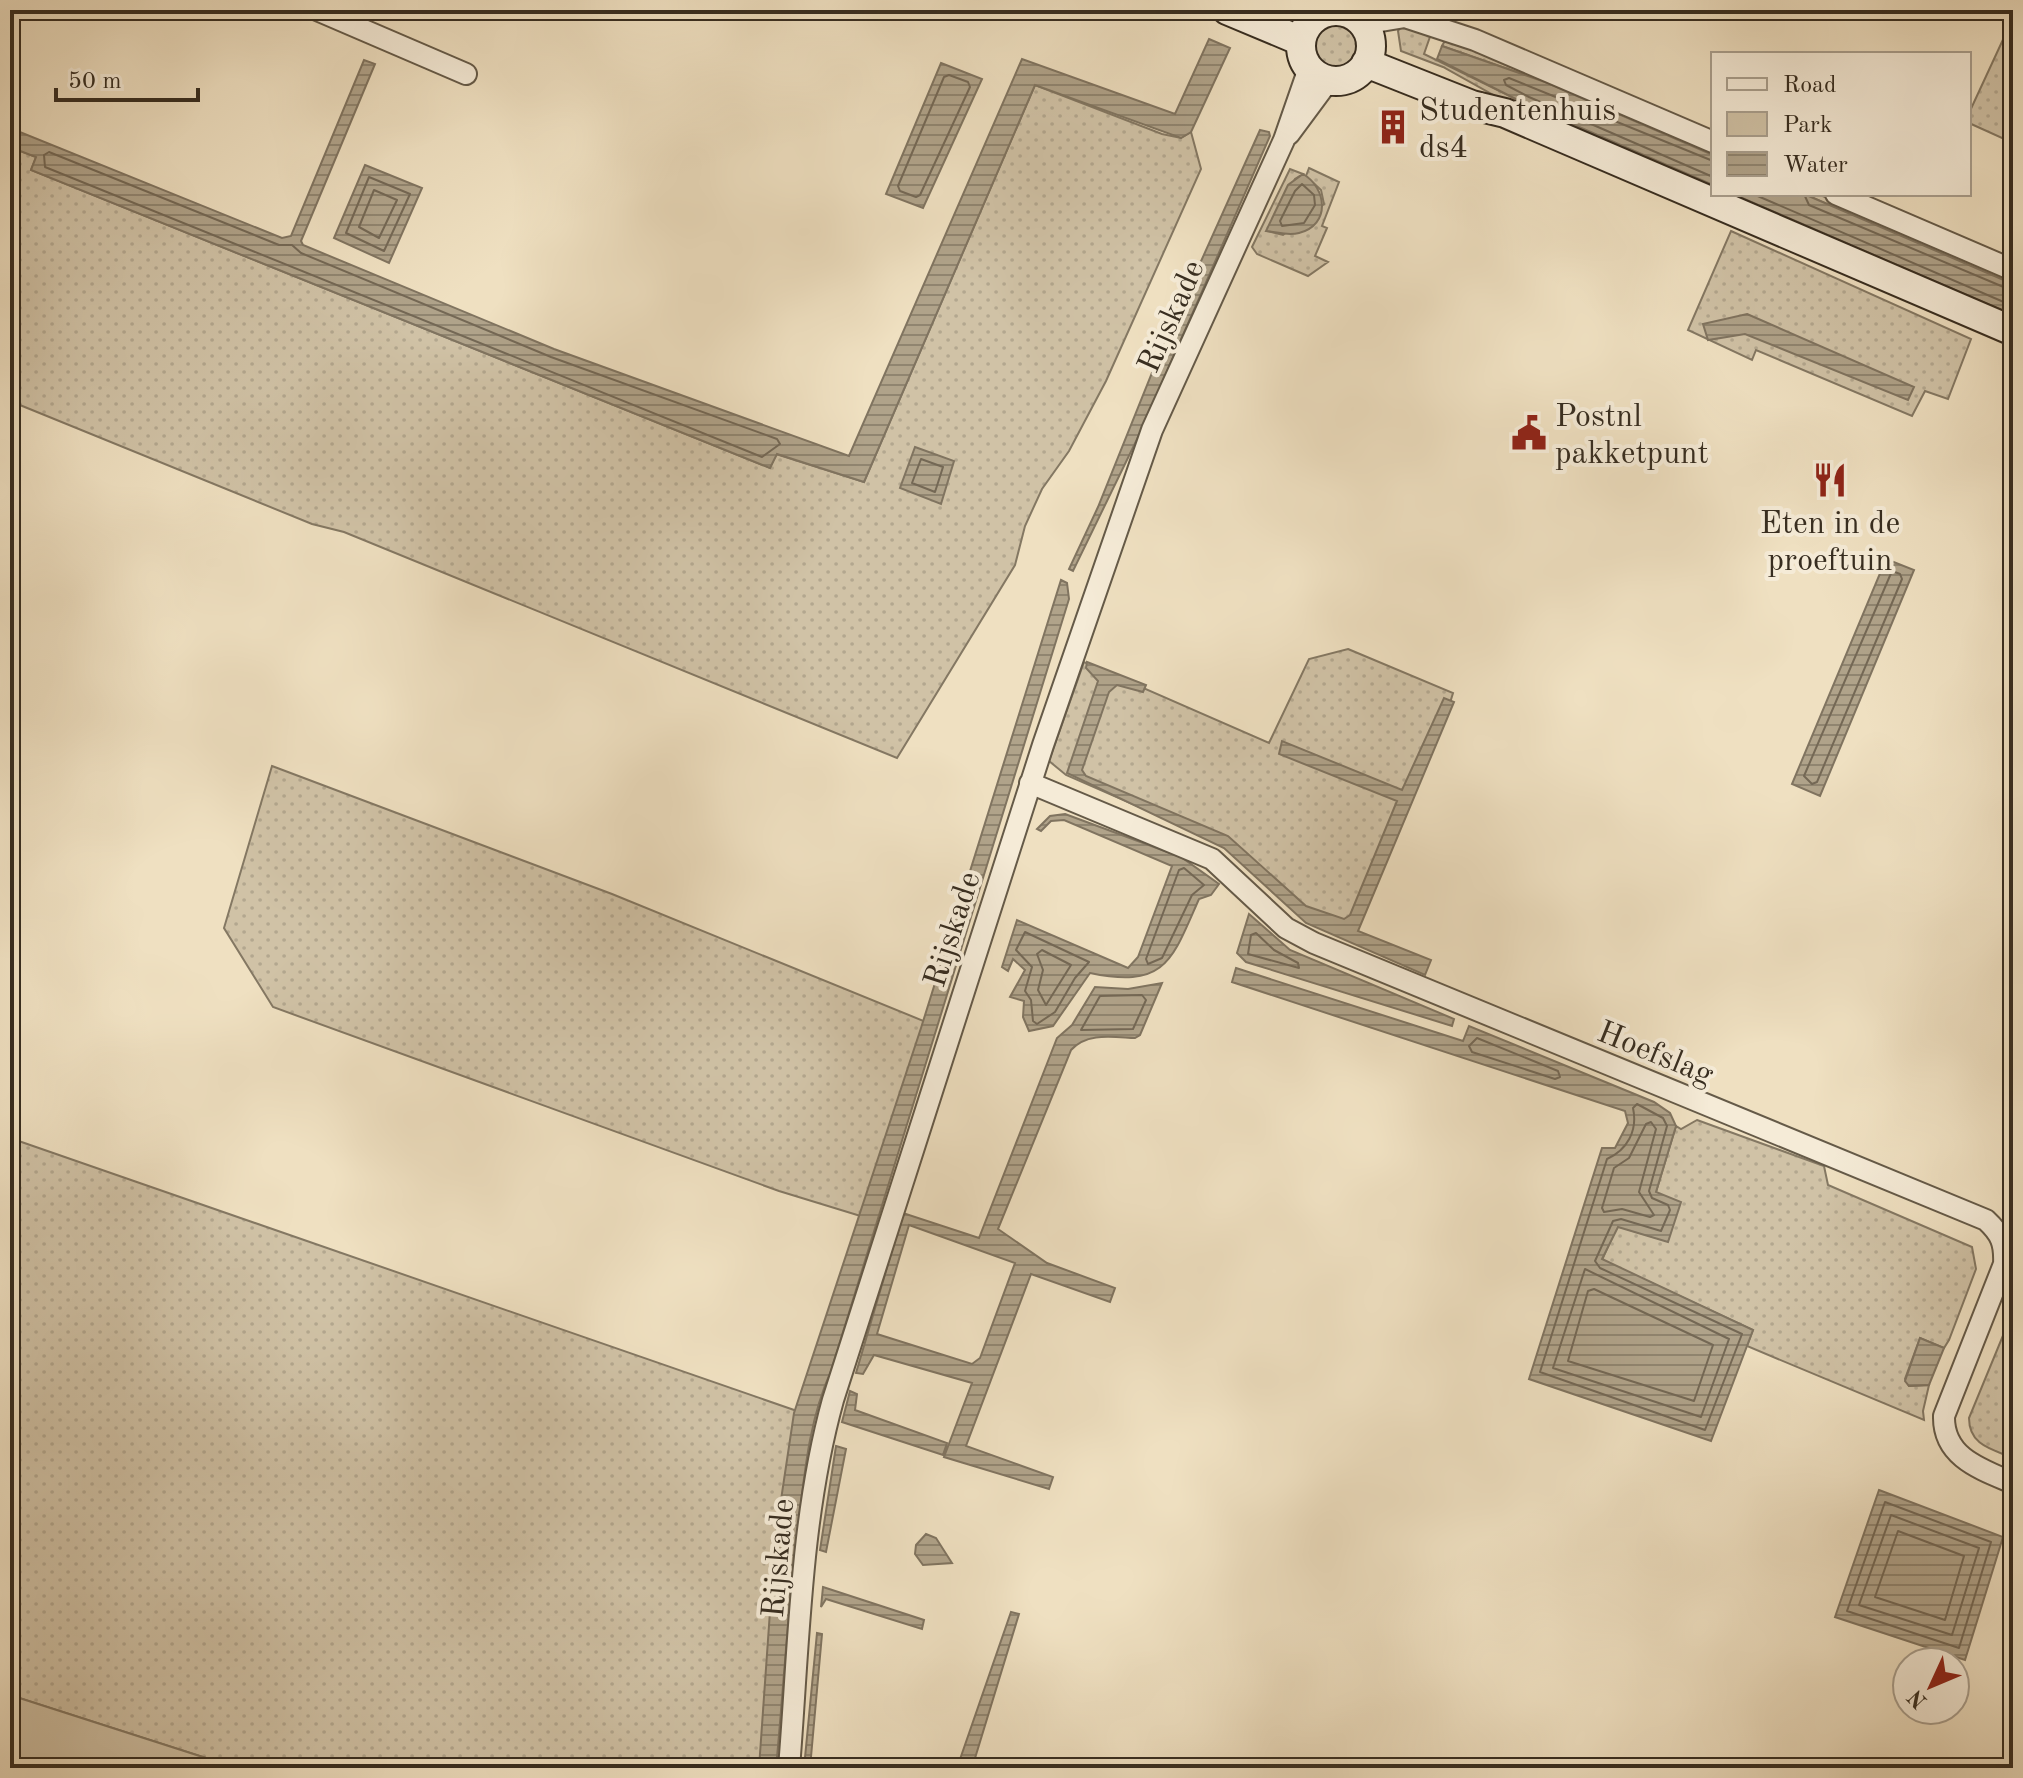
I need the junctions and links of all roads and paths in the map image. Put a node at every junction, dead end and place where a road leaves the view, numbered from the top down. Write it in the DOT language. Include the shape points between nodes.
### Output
graph roads {
  1 [pos="317,10"];
  2 [pos="1227,10"];
  3 [pos="1268,10"];
  4 [pos="1356,26"];
  5 [pos="1305,32"];
  6 [pos="466,74"];
  7 [pos="1319,74"];
  8 [pos="1711,141"];
  9 [pos="1841,196"];
  10 [pos="2013,270"];
  11 [pos="2013,331"];
  12 [pos="1030,783"];
  13 [pos="2013,1483"];
  14 [pos="789,1768"];
  1 -- 6 [label="street"];
  2 -- 5 [label="main road"];
  3 -- 5 [label="main road"];
  4 -- 5 [label="main road" via="1320,14"];
  4 -- 7 [label="main road" via="1347,79"];
  4 -- 8 [label="street" via="1395,16 1419,21"];
  4 -- 11 [label="main road" via="1472,105 1505,113"];
  5 -- 7 [label="main road" via="1302,55"];
  7 -- 12 [label="street, Rijskade" via="1152,430"];
  9 -- 10 [label="street"];
  12 -- 13 [label="street, Hoefslag" via="1203,854 1286,928 1314,943 1986,1220 1999,1232 2004,1264 1944,1416 1943,1431 1964,1459"];
  12 -- 14 [label="street, Rijskade" via="897,1193 816,1466"];
}
